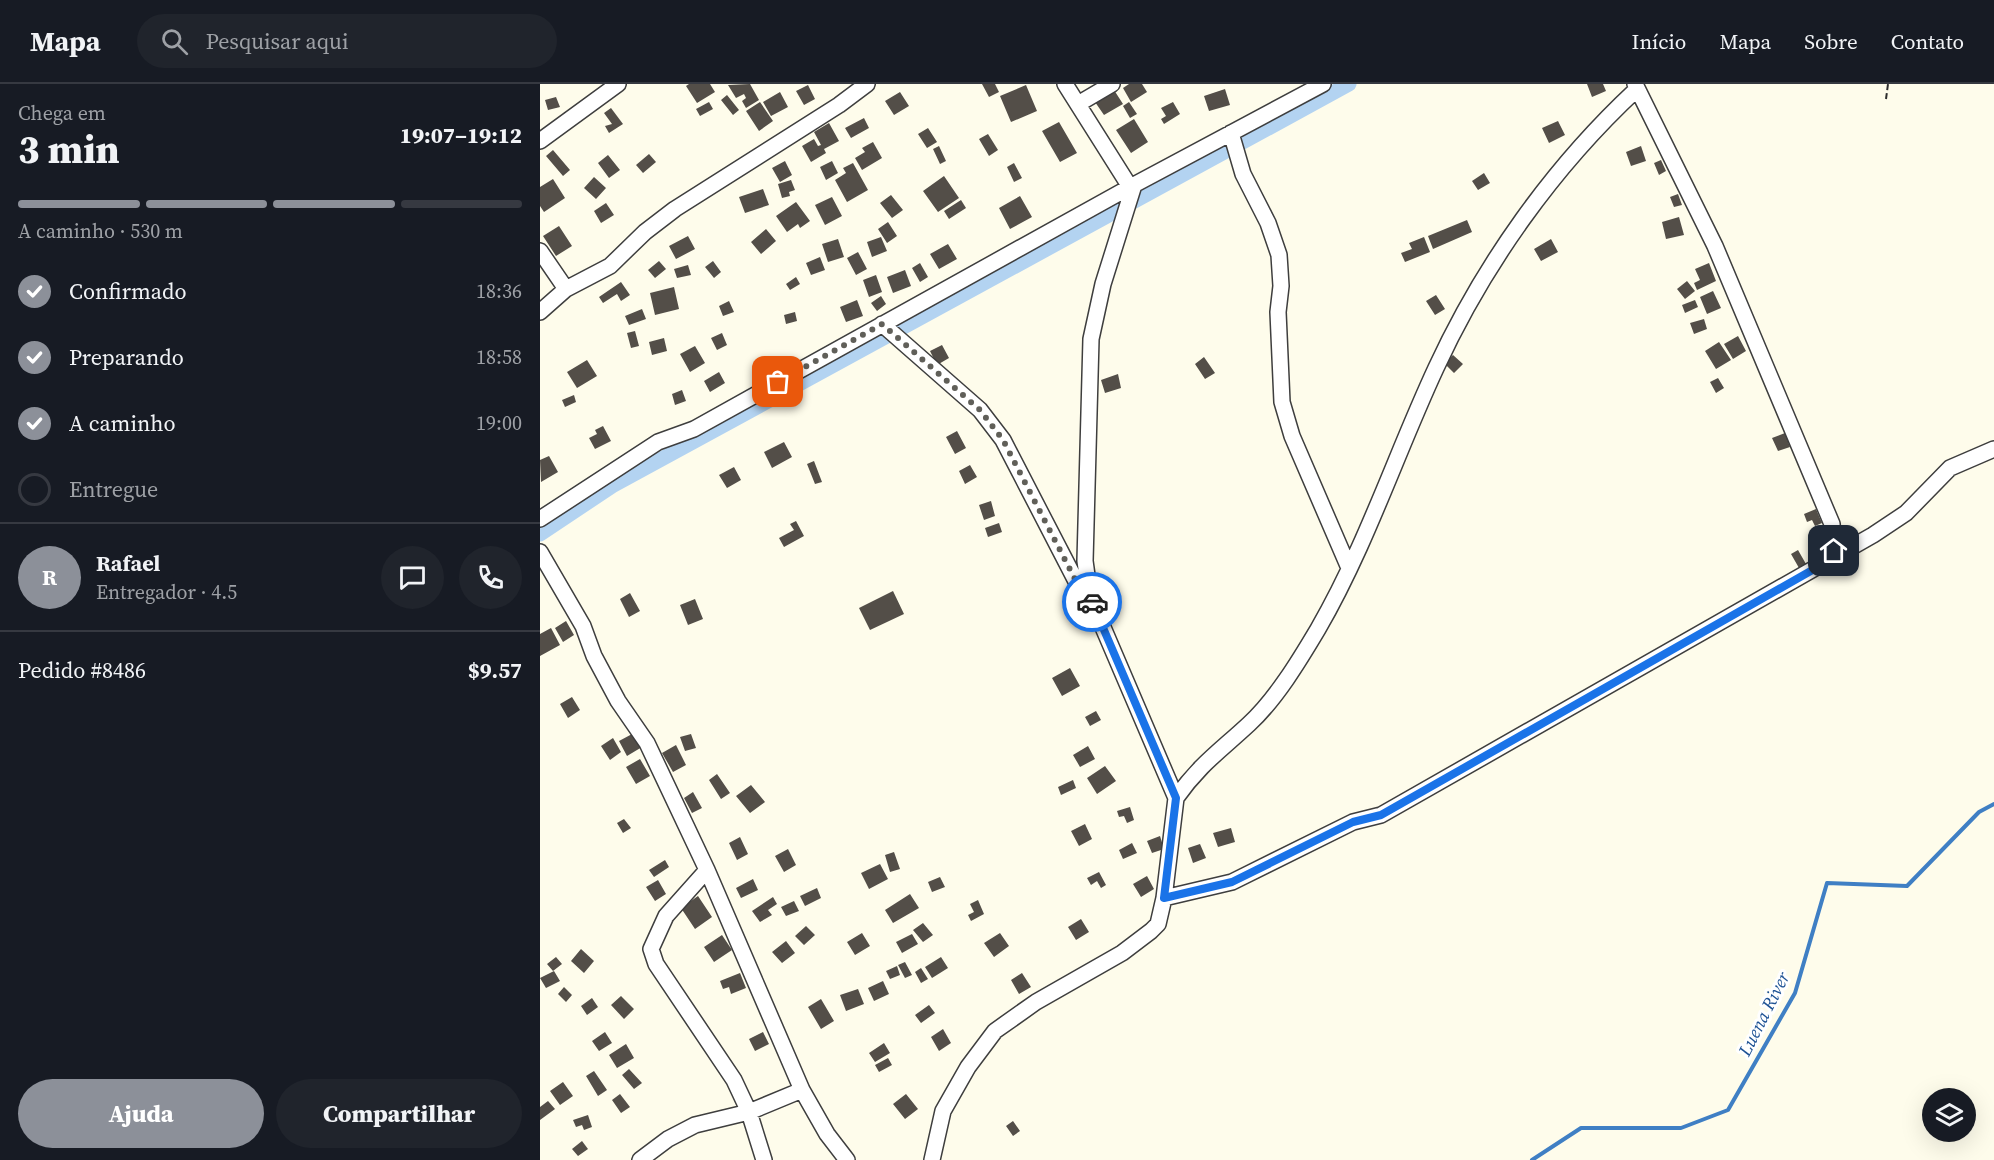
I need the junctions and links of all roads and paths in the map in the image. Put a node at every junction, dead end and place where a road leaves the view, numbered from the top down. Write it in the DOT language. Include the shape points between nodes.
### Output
graph roads {
  1 [pos="618,84"];
  2 [pos="867,84"];
  3 [pos="1065,84"];
  4 [pos="1112,84"];
  5 [pos="1323,84"];
  6 [pos="1888,84"];
  7 [pos="1636,87"];
  8 [pos="1886,99"];
  9 [pos="1078,104"];
  10 [pos="1231,133"];
  11 [pos="540,141"];
  12 [pos="1132,185"];
  13 [pos="540,251"];
  14 [pos="566,289"];
  15 [pos="540,312"];
  16 [pos="882,324"];
  17 [pos="1994,449"];
  18 [pos="540,519"];
  19 [pos="540,552"];
  20 [pos="1830,560"];
  21 [pos="1349,568"];
  22 [pos="1090,597"];
  23 [pos="1176,798"];
  24 [pos="707,870"];
  25 [pos="1164,898"];
  26 [pos="802,1090"];
  27 [pos="749,1112"];
  28 [pos="640,1160"];
  29 [pos="764,1160"];
  30 [pos="847,1160"];
  31 [pos="932,1160"];
  1 -- 11 [label="street"];
  2 -- 14 [label="street" via="675,209 610,266"];
  3 -- 9 [label="street"];
  4 -- 9 [label="street"];
  5 -- 10 [label="street"];
  6 -- 8 [label="path"];
  7 -- 20 [label="street" via="1715,246 1832,524 1834,551"];
  7 -- 21 [label="street" via="1564,164 1456,325"];
  9 -- 12 [label="street"];
  10 -- 12 [label="street"];
  10 -- 21 [label="street" via="1242,174 1268,223 1279,255 1282,402 1292,436"];
  12 -- 16 [label="street"];
  12 -- 22 [label="street" via="1091,339 1084,520"];
  13 -- 14 [label="street"];
  14 -- 15 [label="street"];
  16 -- 18 [label="street" via="694,429 658,442"];
  16 -- 22 [label="street" via="980,410 1003,440 1077,583"];
  17 -- 20 [label="street" via="1950,468 1906,513"];
  19 -- 24 [label="street" via="583,626 618,701 647,743"];
  20 -- 25 [label="street" via="1381,815 1353,822 1232,882"];
  21 -- 23 [label="street" via="1318,628 1276,691 1250,723 1197,769"];
  22 -- 23 [label="street"];
  23 -- 25 [label="street"];
  24 -- 26 [label="street"];
  24 -- 27 [label="street" via="666,916 651,949 656,964 734,1080"];
  25 -- 31 [label="street" via="1158,924 1151,931 995,1031 968,1067 943,1112"];
  26 -- 27 [label="street"];
  26 -- 30 [label="street"];
  27 -- 28 [label="street" via="695,1125"];
  27 -- 29 [label="street"];
}
